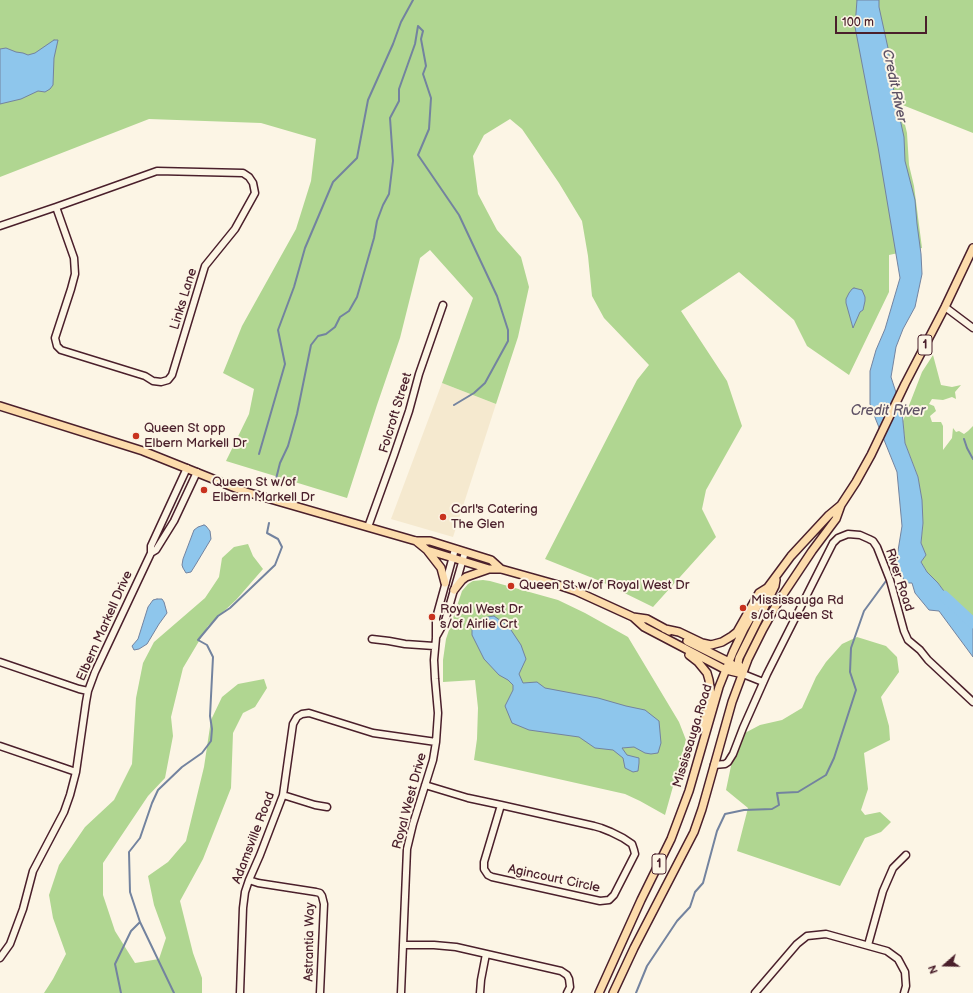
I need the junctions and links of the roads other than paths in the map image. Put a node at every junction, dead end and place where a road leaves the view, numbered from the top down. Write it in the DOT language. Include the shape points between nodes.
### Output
graph roads {
  1 [pos="56,207"];
  2 [pos="0,226"];
  3 [pos="973,248"];
  4 [pos="444,305"];
  5 [pos="945,307"];
  6 [pos="973,328"];
  7 [pos="0,406"];
  8 [pos="187,468"];
  9 [pos="197,472"];
  10 [pos="841,505"];
  11 [pos="368,527"];
  12 [pos="416,541"];
  13 [pos="455,549"];
  14 [pos="427,550"];
  15 [pos="465,552"];
  16 [pos="151,553"];
  17 [pos="453,558"];
  18 [pos="463,561"];
  19 [pos="501,568"];
  20 [pos="489,569"];
  21 [pos="778,574"];
  22 [pos="445,583"];
  23 [pos="768,587"];
  24 [pos="454,590"];
  25 [pos="633,617"];
  26 [pos="665,629"];
  27 [pos="436,638"];
  28 [pos="372,640"];
  29 [pos="675,643"];
  30 [pos="434,646"];
  31 [pos="0,662"];
  32 [pos="729,662"];
  33 [pos="726,670"];
  34 [pos="743,674"];
  35 [pos="763,682"];
  36 [pos="88,691"];
  37 [pos="973,702"];
  38 [pos="706,731"];
  39 [pos="436,742"];
  40 [pos="0,746"];
  41 [pos="714,765"];
  42 [pos="76,772"];
  43 [pos="425,785"];
  44 [pos="284,795"];
  45 [pos="501,805"];
  46 [pos="328,807"];
  47 [pos="906,855"];
  48 [pos="249,880"];
  49 [pos="404,945"];
  50 [pos="868,945"];
  51 [pos="486,954"];
  52 [pos="0,958"];
  53 [pos="240,993"];
  54 [pos="320,993"];
  55 [pos="401,993"];
  56 [pos="480,993"];
  57 [pos="567,993"];
  58 [pos="599,993"];
  59 [pos="613,993"];
  60 [pos="755,993"];
  61 [pos="904,993"];
  1 -- 1 [label="street, Links Lane" via="157,171 243,173 253,183 256,193 235,229 205,266 172,375 168,380 153,381 61,350 58,346 55,338 75,274 74,258"];
  1 -- 2 [label="street, Links Lane"];
  3 -- 5 [label="main road, Mississauga Road / 1"];
  4 -- 11 [label="street, Folcroft Street"];
  5 -- 6 [label="street"];
  5 -- 10 [label="main road, Mississauga Road / 1" via="871,455"];
  7 -- 8 [label="main road" via="143,451"];
  8 -- 9 [label="main road"];
  8 -- 16 [label="street, Elbern Markell Drive" via="151,546"];
  9 -- 11 [label="main road" via="233,488"];
  9 -- 16 [label="street, Elbern Markell Drive" via="174,521 156,550"];
  10 -- 21 [label="main road, Mississauga Road / 1" via="810,534"];
  10 -- 34 [label="main road, Mississauga Road / 1" via="836,519 778,602 748,659"];
  11 -- 12 [label="main road"];
  12 -- 13 [label="main road" via="430,541"];
  12 -- 14 [label="main road"];
  13 -- 15 [label="main road"];
  13 -- 17 [label="street, Royal West Drive"];
  14 -- 17 [label="main road"];
  14 -- 22 [label="main road" via="441,568"];
  15 -- 18 [label="street, Royal West Drive"];
  15 -- 19 [label="main road" via="491,560"];
  16 -- 36 [label="street, Elbern Markell Drive" via="99,661"];
  17 -- 18 [label="main road"];
  17 -- 22 [label="street, Royal West Drive"];
  18 -- 20 [label="main road"];
  18 -- 24 [label="street, Royal West Drive"];
  19 -- 20 [label="main road"];
  19 -- 25 [label="main road" via="564,587"];
  20 -- 24 [label="main road" via="466,577"];
  21 -- 23 [label="main road, Mississauga Road / 1"];
  21 -- 34 [label="main road" via="775,586 738,658"];
  22 -- 27 [label="street, Royal West Drive" via="436,618"];
  23 -- 26 [label="main road" via="759,593 736,632 722,642 702,643 679,632"];
  23 -- 32 [label="main road, Mississauga Road / 1"];
  24 -- 27 [label="street, Royal West Drive" via="445,621"];
  25 -- 26 [label="main road" via="647,619"];
  25 -- 29 [label="main road" via="644,627"];
  26 -- 32 [label="main road"];
  27 -- 30 [label="street, Royal West Drive"];
  28 -- 30 [label="street"];
  29 -- 33 [label="main road"];
  29 -- 38 [label="main road" via="684,653 694,658 706,673 710,686 702,725"];
  30 -- 39 [label="street, Royal West Drive" via="438,713"];
  31 -- 36 [label="street"];
  32 -- 33 [label="main road, Mississauga Road / 1"];
  32 -- 34 [label="main road"];
  33 -- 34 [label="main road"];
  33 -- 38 [label="main road, Mississauga Road / 1"];
  34 -- 35 [label="street"];
  34 -- 41 [label="main road, Mississauga Road / 1"];
  35 -- 37 [label="street, River Road" via="833,543 843,535 854,534 873,541 877,547 908,640"];
  35 -- 41 [label="street, River Road" via="733,754 725,764"];
  36 -- 42 [label="street, Elbern Markell Drive"];
  38 -- 58 [label="main road, Mississauga Road / 1" via="689,791 671,839"];
  39 -- 43 [label="street, Royal West Drive"];
  39 -- 44 [label="street, Adamsville Road" via="373,733 314,714 302,714 293,724"];
  40 -- 42 [label="street"];
  41 -- 59 [label="main road, Mississauga Road / 1" via="694,832"];
  42 -- 52 [label="street, Elbern Markell Drive" via="66,807 33,871 21,916 10,944"];
  43 -- 45 [label="street, Agincourt Circle"];
  43 -- 49 [label="street, Royal West Drive" via="407,849"];
  44 -- 46 [label="street"];
  44 -- 48 [label="street, Adamsville Road"];
  45 -- 45 [label="street, Agincourt Circle" via="484,862 484,869 488,875 600,901 609,900 614,895 634,854 633,847 628,841 601,828"];
  47 -- 50 [label="street" via="893,868 883,891"];
  48 -- 53 [label="street, Adamsville Road" via="243,904"];
  48 -- 54 [label="street, Astrantia Way" via="316,892 322,896 324,904"];
  49 -- 51 [label="street" via="456,947"];
  49 -- 55 [label="street, Royal West Drive"];
  50 -- 60 [label="street" via="826,934 807,936"];
  50 -- 61 [label="street" via="887,951 898,959 905,972"];
  51 -- 56 [label="street"];
  51 -- 57 [label="street" via="561,971 570,983"];
}
